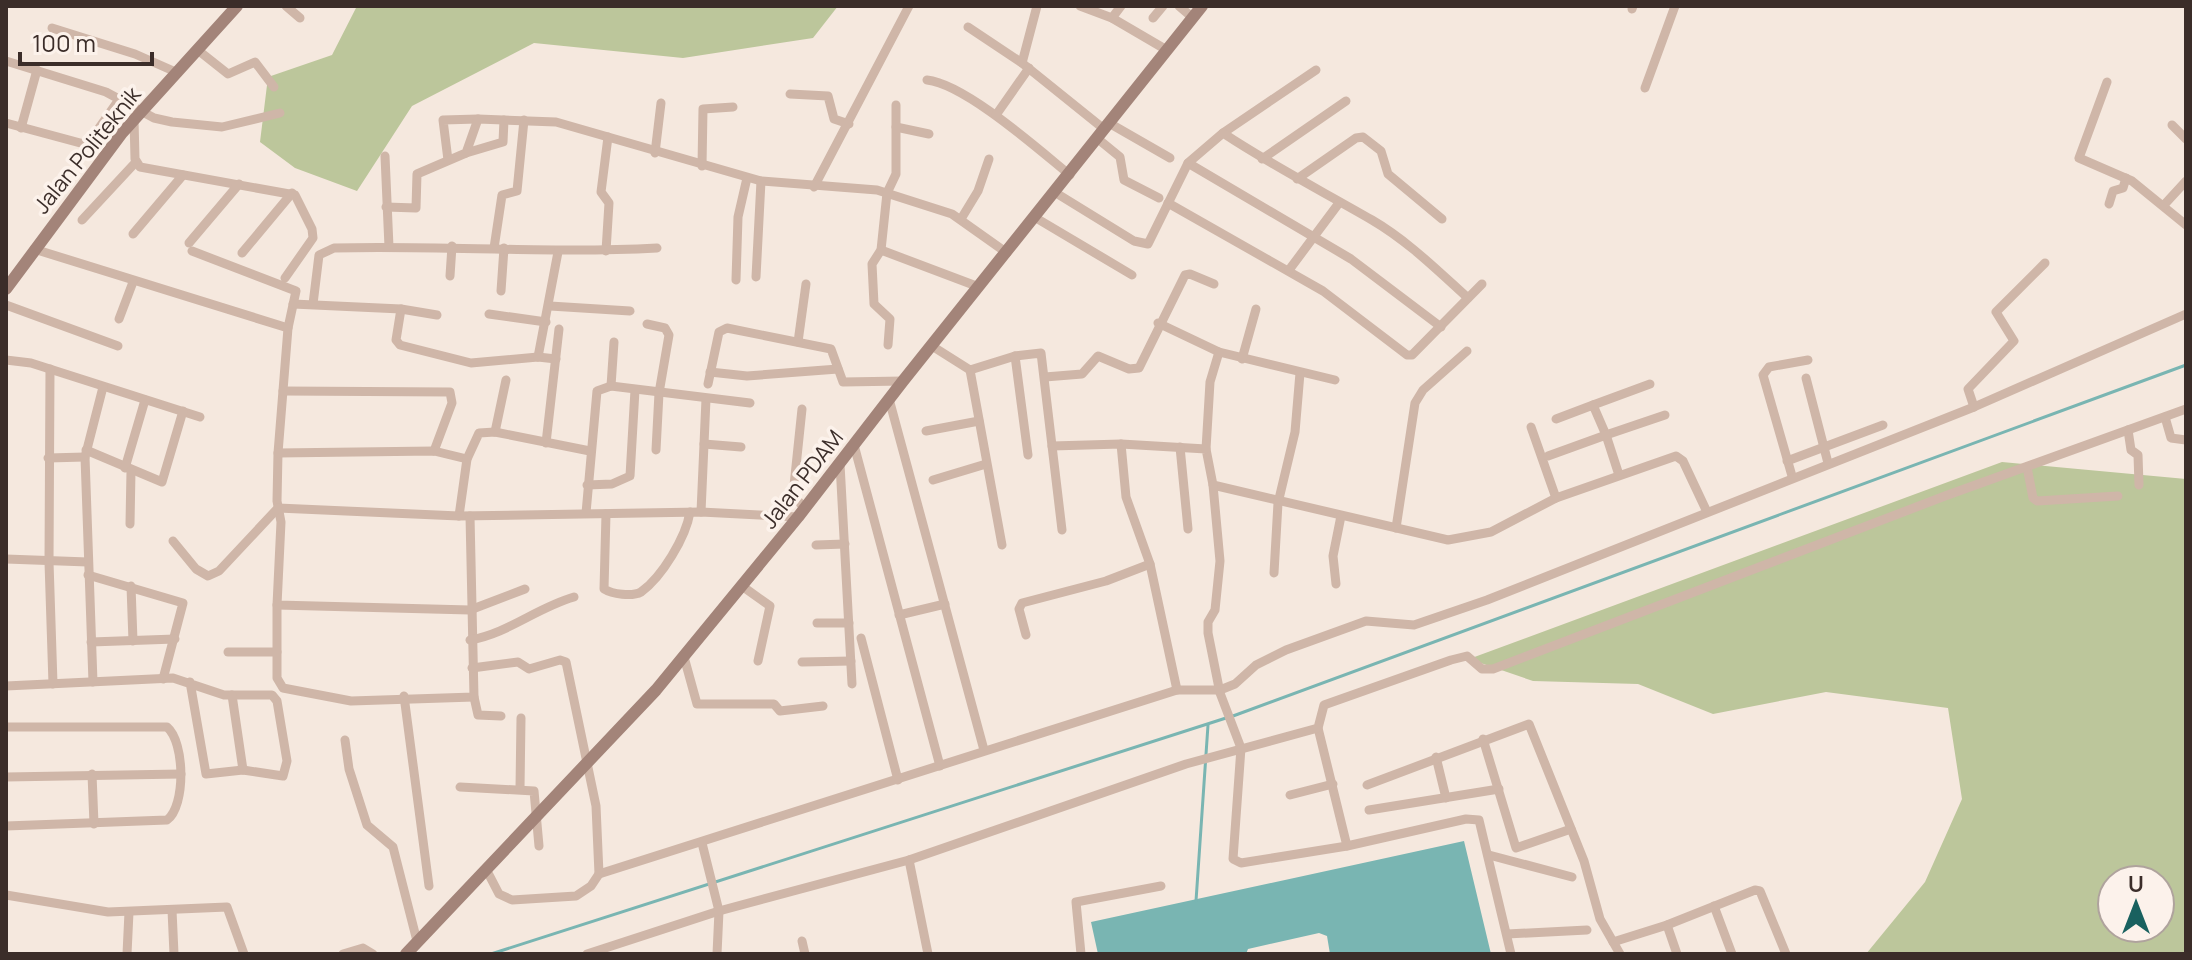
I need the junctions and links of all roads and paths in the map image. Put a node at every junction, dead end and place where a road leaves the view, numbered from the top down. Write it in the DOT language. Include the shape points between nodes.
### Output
graph roads {
  1 [pos="237,6"];
  2 [pos="286,6"];
  3 [pos="909,6"];
  4 [pos="1037,6"];
  5 [pos="1080,6"];
  6 [pos="1121,6"];
  7 [pos="1163,6"];
  8 [pos="1179,6"];
  9 [pos="1202,6"];
  10 [pos="1675,6"];
  11 [pos="300,18"];
  12 [pos="1112,18"];
  13 [pos="1153,18"];
  14 [pos="1193,18"];
  15 [pos="968,27"];
  16 [pos="52,28"];
  17 [pos="1165,49"];
  18 [pos="199,51"];
  19 [pos="6,61"];
  20 [pos="1026,66"];
  21 [pos="37,70"];
  22 [pos="1316,70"];
  23 [pos="178,73"];
  24 [pos="927,80"];
  25 [pos="2107,82"];
  26 [pos="274,87"];
  27 [pos="1645,88"];
  28 [pos="790,94"];
  29 [pos="120,98"];
  30 [pos="1346,101"];
  31 [pos="661,103"];
  32 [pos="896,105"];
  33 [pos="733,107"];
  34 [pos="280,113"];
  35 [pos="137,115"];
  36 [pos="996,115"];
  37 [pos="478,119"];
  38 [pos="504,120"];
  39 [pos="524,120"];
  40 [pos="6,123"];
  41 [pos="849,124"];
  42 [pos="2172,125"];
  43 [pos="896,127"];
  44 [pos="21,128"];
  45 [pos="1104,130"];
  46 [pos="1223,133"];
  47 [pos="929,134"];
  48 [pos="608,137"];
  49 [pos="2186,139"];
  50 [pos="466,153"];
  51 [pos="655,153"];
  52 [pos="385,156"];
  53 [pos="1170,158"];
  54 [pos="989,159"];
  55 [pos="1262,159"];
  56 [pos="448,160"];
  57 [pos="135,163"];
  58 [pos="1188,163"];
  59 [pos="702,166"];
  60 [pos="183,175"];
  61 [pos="1070,175"];
  62 [pos="747,178"];
  63 [pos="1297,179"];
  64 [pos="761,181"];
  65 [pos="2186,181"];
  66 [pos="2132,182"];
  67 [pos="239,184"];
  68 [pos="814,187"];
  69 [pos="292,193"];
  70 [pos="887,193"];
  71 [pos="1056,193"];
  72 [pos="1164,200"];
  73 [pos="1339,203"];
  74 [pos="2109,204"];
  75 [pos="2164,205"];
  76 [pos="386,207"];
  77 [pos="1036,218"];
  78 [pos="961,219"];
  79 [pos="1442,219"];
  80 [pos="82,220"];
  81 [pos="2186,225"];
  82 [pos="133,234"];
  83 [pos="1312,237"];
  84 [pos="452,246"];
  85 [pos="389,247"];
  86 [pos="499,248"];
  87 [pos="657,248"];
  88 [pos="34,249"];
  89 [pos="881,250"];
  90 [pos="606,251"];
  91 [pos="558,252"];
  92 [pos="242,253"];
  93 [pos="1007,253"];
  94 [pos="2045,263"];
  95 [pos="1289,270"];
  96 [pos="1132,275"];
  97 [pos="450,276"];
  98 [pos="756,277"];
  99 [pos="285,278"];
  100 [pos="736,280"];
  101 [pos="8,281"];
  102 [pos="133,282"];
  103 [pos="806,284"];
  104 [pos="1214,284"];
  105 [pos="1482,284"];
  106 [pos="979,287"];
  107 [pos="501,291"];
  108 [pos="1468,298"];
  109 [pos="293,304"];
  110 [pos="313,304"];
  111 [pos="6,305"];
  112 [pos="550,306"];
  113 [pos="401,309"];
  114 [pos="1256,309"];
  115 [pos="630,311"];
  116 [pos="489,314"];
  117 [pos="2186,314"];
  118 [pos="437,315"];
  119 [pos="119,319"];
  120 [pos="546,322"];
  121 [pos="1158,323"];
  122 [pos="647,324"];
  123 [pos="1441,327"];
  124 [pos="288,328"];
  125 [pos="559,329"];
  126 [pos="614,342"];
  127 [pos="798,342"];
  128 [pos="888,345"];
  129 [pos="118,346"];
  130 [pos="932,346"];
  131 [pos="1467,351"];
  132 [pos="1219,352"];
  133 [pos="1015,356"];
  134 [pos="538,357"];
  135 [pos="556,359"];
  136 [pos="1242,359"];
  137 [pos="6,360"];
  138 [pos="1808,360"];
  139 [pos="50,369"];
  140 [pos="838,369"];
  141 [pos="970,370"];
  142 [pos="710,372"];
  143 [pos="1300,373"];
  144 [pos="1045,377"];
  145 [pos="1806,378"];
  146 [pos="506,380"];
  147 [pos="1335,380"];
  148 [pos="903,381"];
  149 [pos="708,384"];
  150 [pos="1650,384"];
  151 [pos="611,386"];
  152 [pos="103,387"];
  153 [pos="635,390"];
  154 [pos="283,391"];
  155 [pos="659,393"];
  156 [pos="706,399"];
  157 [pos="889,399"];
  158 [pos="145,400"];
  159 [pos="750,403"];
  160 [pos="1593,405"];
  161 [pos="1974,407"];
  162 [pos="802,409"];
  163 [pos="2186,409"];
  164 [pos="183,411"];
  165 [pos="1665,415"];
  166 [pos="200,417"];
  167 [pos="2165,417"];
  168 [pos="1556,419"];
  169 [pos="979,421"];
  170 [pos="1883,425"];
  171 [pos="1531,427"];
  172 [pos="2128,430"];
  173 [pos="926,431"];
  174 [pos="495,432"];
  175 [pos="1606,435"];
  176 [pos="2186,440"];
  177 [pos="546,443"];
  178 [pos="704,444"];
  179 [pos="1121,444"];
  180 [pos="854,445"];
  181 [pos="1052,446"];
  182 [pos="741,447"];
  183 [pos="1180,447"];
  184 [pos="1825,448"];
  185 [pos="1206,449"];
  186 [pos="656,450"];
  187 [pos="434,451"];
  188 [pos="590,451"];
  189 [pos="278,453"];
  190 [pos="85,454"];
  191 [pos="1028,455"];
  192 [pos="1548,456"];
  193 [pos="48,458"];
  194 [pos="467,459"];
  195 [pos="1787,461"];
  196 [pos="1828,463"];
  197 [pos="840,464"];
  198 [pos="986,464"];
  199 [pos="2027,467"];
  200 [pos="128,470"];
  201 [pos="1619,475"];
  202 [pos="1792,476"];
  203 [pos="933,480"];
  204 [pos="587,485"];
  205 [pos="1213,485"];
  206 [pos="2139,485"];
  207 [pos="2118,496"];
  208 [pos="1556,498"];
  209 [pos="1278,503"];
  210 [pos="278,508"];
  211 [pos="1710,511"];
  212 [pos="696,512"];
  213 [pos="586,513"];
  214 [pos="802,513"];
  215 [pos="606,514"];
  216 [pos="459,516"];
  217 [pos="470,516"];
  218 [pos="1341,516"];
  219 [pos="130,524"];
  220 [pos="1396,528"];
  221 [pos="1188,529"];
  222 [pos="1062,530"];
  223 [pos="173,541"];
  224 [pos="845,544"];
  225 [pos="816,545"];
  226 [pos="1002,545"];
  227 [pos="6,559"];
  228 [pos="49,562"];
  229 [pos="88,562"];
  230 [pos="1150,564"];
  231 [pos="1274,573"];
  232 [pos="88,575"];
  233 [pos="1336,584"];
  234 [pos="131,586"];
  235 [pos="742,586"];
  236 [pos="525,589"];
  237 [pos="574,597"];
  238 [pos="945,604"];
  239 [pos="277,605"];
  240 [pos="470,610"];
  241 [pos="899,615"];
  242 [pos="817,623"];
  243 [pos="849,623"];
  244 [pos="1026,635"];
  245 [pos="861,638"];
  246 [pos="175,639"];
  247 [pos="470,640"];
  248 [pos="133,641"];
  249 [pos="91,642"];
  250 [pos="228,652"];
  251 [pos="277,652"];
  252 [pos="684,657"];
  253 [pos="758,661"];
  254 [pos="851,661"];
  255 [pos="802,662"];
  256 [pos="472,668"];
  257 [pos="163,679"];
  258 [pos="93,682"];
  259 [pos="190,682"];
  260 [pos="53,684"];
  261 [pos="852,684"];
  262 [pos="6,686"];
  263 [pos="1177,690"];
  264 [pos="1220,691"];
  265 [pos="232,695"];
  266 [pos="404,696"];
  267 [pos="474,697"];
  268 [pos="823,706"];
  269 [pos="501,716"];
  270 [pos="521,718"];
  271 [pos="6,727"];
  272 [pos="1318,728"];
  273 [pos="1483,739"];
  274 [pos="345,740"];
  275 [pos="1239,745"];
  276 [pos="984,750"];
  277 [pos="1436,757"];
  278 [pos="940,766"];
  279 [pos="587,767"];
  280 [pos="243,770"];
  281 [pos="92,774"];
  282 [pos="181,774"];
  283 [pos="6,777"];
  284 [pos="898,780"];
  285 [pos="1333,784"];
  286 [pos="1367,785"];
  287 [pos="460,787"];
  288 [pos="520,789"];
  289 [pos="1499,789"];
  290 [pos="1290,795"];
  291 [pos="1446,798"];
  292 [pos="1369,810"];
  293 [pos="537,819"];
  294 [pos="94,824"];
  295 [pos="6,826"];
  296 [pos="1571,829"];
  297 [pos="702,843"];
  298 [pos="539,846"];
  299 [pos="1347,846"];
  300 [pos="1489,855"];
  301 [pos="909,860"];
  302 [pos="486,869"];
  303 [pos="599,874"];
  304 [pos="1572,877"];
  305 [pos="429,886"];
  306 [pos="1161,886"];
  307 [pos="6,895"];
  308 [pos="1714,906"];
  309 [pos="172,910"];
  310 [pos="719,911"];
  311 [pos="129,912"];
  312 [pos="1667,925"];
  313 [pos="1587,930"];
  314 [pos="1507,934"];
  315 [pos="417,941"];
  316 [pos="802,941"];
  317 [pos="1613,942"];
  318 [pos="620,949"];
  319 [pos="1785,952"];
  320 [pos="127,954"];
  321 [pos="174,954"];
  322 [pos="244,954"];
  323 [pos="343,954"];
  324 [pos="373,954"];
  325 [pos="406,954"];
  326 [pos="587,954"];
  327 [pos="717,954"];
  328 [pos="805,954"];
  329 [pos="928,954"];
  330 [pos="1081,954"];
  331 [pos="1511,954"];
  332 [pos="1620,954"];
  333 [pos="1677,954"];
  334 [pos="1732,954"];
  335 [pos="1773,954"];
  1 -- 18 [label="street, Jalan Politeknik"];
  2 -- 11 [label="street"];
  3 -- 41 [label="street"];
  4 -- 20 [label="street"];
  5 -- 12 [label="street"];
  6 -- 12 [label="street"];
  7 -- 13 [label="street"];
  8 -- 14 [label="street"];
  9 -- 14 [label="street, Jalan PDAM"];
  10 -- 27 [label="street"];
  12 -- 17 [label="street"];
  14 -- 17 [label="street, Jalan PDAM"];
  15 -- 20 [label="street"];
  16 -- 23 [label="street"];
  17 -- 45 [label="street, Jalan PDAM"];
  18 -- 23 [label="street, Jalan Politeknik"];
  18 -- 26 [label="street" via="222,73 255,62"];
  19 -- 21 [label="street"];
  20 -- 36 [label="street"];
  20 -- 45 [label="street"];
  21 -- 29 [label="street"];
  21 -- 44 [label="street"];
  22 -- 46 [label="street"];
  23 -- 35 [label="street, Jalan Politeknik"];
  24 -- 36 [label="street"];
  25 -- 66 [label="street" via="2079,158"];
  28 -- 41 [label="street" via="828,96 834,119"];
  29 -- 35 [label="street"];
  29 -- 44 [label="street" via="84,144"];
  30 -- 55 [label="street"];
  31 -- 51 [label="street"];
  32 -- 43 [label="street"];
  33 -- 59 [label="street" via="703,109"];
  34 -- 35 [label="street" via="204,127"];
  35 -- 57 [label="street"];
  35 -- 88 [label="street, Jalan Politeknik"];
  36 -- 61 [label="street"];
  37 -- 38 [label="street"];
  37 -- 50 [label="street"];
  37 -- 56 [label="street" via="443,120"];
  38 -- 39 [label="street"];
  38 -- 50 [label="street" via="502,143"];
  39 -- 48 [label="street" via="556,122"];
  39 -- 86 [label="street" via="517,191 502,195"];
  40 -- 44 [label="street"];
  41 -- 68 [label="street"];
  42 -- 49 [label="street"];
  43 -- 47 [label="street"];
  43 -- 70 [label="street" via="896,174"];
  45 -- 53 [label="street"];
  45 -- 61 [label="street, Jalan PDAM"];
  45 -- 72 [label="street" via="1120,157 1124,180"];
  46 -- 55 [label="street"];
  46 -- 58 [label="street"];
  48 -- 51 [label="street"];
  48 -- 90 [label="street" via="601,192 609,203"];
  50 -- 56 [label="street"];
  51 -- 59 [label="street"];
  52 -- 76 [label="street"];
  54 -- 78 [label="street"];
  55 -- 63 [label="street"];
  56 -- 76 [label="street" via="417,174 416,208"];
  57 -- 60 [label="street"];
  57 -- 80 [label="street"];
  58 -- 72 [label="street"];
  58 -- 83 [label="street"];
  59 -- 62 [label="street"];
  60 -- 67 [label="street"];
  60 -- 82 [label="street"];
  61 -- 71 [label="street, Jalan PDAM"];
  62 -- 64 [label="street"];
  62 -- 100 [label="street" via="738,217"];
  63 -- 73 [label="street"];
  63 -- 79 [label="street" via="1363,137 1381,151 1388,174"];
  64 -- 68 [label="street"];
  64 -- 98 [label="street"];
  65 -- 75 [label="street"];
  66 -- 74 [label="street" via="2113,191"];
  66 -- 75 [label="street"];
  67 -- 69 [label="street"];
  67 -- 109 [label="street" via="190,247 293,287"];
  68 -- 70 [label="street"];
  69 -- 92 [label="street"];
  69 -- 99 [label="street" via="313,238"];
  70 -- 78 [label="street"];
  70 -- 89 [label="street"];
  71 -- 72 [label="street" via="1144,244"];
  71 -- 77 [label="street, Jalan PDAM"];
  72 -- 95 [label="street"];
  73 -- 83 [label="street"];
  73 -- 108 [label="street" via="1420,254"];
  75 -- 81 [label="street"];
  76 -- 85 [label="street"];
  77 -- 93 [label="street, Jalan PDAM"];
  77 -- 96 [label="street"];
  78 -- 93 [label="street"];
  83 -- 95 [label="street"];
  83 -- 123 [label="street" via="1403,295"];
  84 -- 85 [label="street"];
  84 -- 86 [label="street"];
  84 -- 97 [label="street"];
  85 -- 110 [label="street" via="322,252"];
  86 -- 91 [label="street"];
  86 -- 107 [label="street"];
  87 -- 90 [label="street"];
  88 -- 101 [label="street, Jalan Politeknik"];
  88 -- 102 [label="street"];
  89 -- 106 [label="street"];
  89 -- 128 [label="street" via="872,264 874,304 889,317"];
  90 -- 91 [label="street"];
  91 -- 112 [label="street"];
  93 -- 106 [label="street, Jalan PDAM"];
  94 -- 161 [label="street" via="1996,312 2014,341 1968,389"];
  95 -- 123 [label="street" via="1407,355"];
  102 -- 119 [label="street"];
  102 -- 124 [label="street"];
  103 -- 127 [label="street"];
  104 -- 121 [label="street" via="1185,275"];
  105 -- 108 [label="street"];
  106 -- 130 [label="street, Jalan PDAM"];
  108 -- 123 [label="street"];
  109 -- 110 [label="street"];
  109 -- 124 [label="street"];
  110 -- 113 [label="street"];
  111 -- 129 [label="street"];
  112 -- 115 [label="street"];
  112 -- 120 [label="street"];
  113 -- 118 [label="street"];
  113 -- 134 [label="street" via="396,340 400,345 471,363"];
  114 -- 136 [label="street"];
  116 -- 120 [label="street"];
  117 -- 161 [label="street"];
  120 -- 134 [label="street"];
  121 -- 132 [label="street"];
  121 -- 144 [label="street" via="1139,368 1098,356 1082,374"];
  122 -- 155 [label="street" via="669,332"];
  124 -- 154 [label="street"];
  125 -- 135 [label="street"];
  126 -- 151 [label="street"];
  127 -- 140 [label="street" via="831,349"];
  127 -- 142 [label="street" via="723,328"];
  130 -- 141 [label="street"];
  130 -- 148 [label="street, Jalan PDAM"];
  131 -- 220 [label="street" via="1415,403"];
  132 -- 136 [label="street"];
  132 -- 185 [label="street" via="1210,382"];
  133 -- 141 [label="street"];
  133 -- 144 [label="street" via="1040,351"];
  133 -- 191 [label="street"];
  134 -- 135 [label="street"];
  135 -- 177 [label="street"];
  136 -- 143 [label="street"];
  137 -- 139 [label="street"];
  138 -- 195 [label="street" via="1769,367 1763,375"];
  139 -- 152 [label="street"];
  139 -- 193 [label="street"];
  140 -- 142 [label="street" via="747,376"];
  140 -- 148 [label="street" via="843,382"];
  141 -- 169 [label="street"];
  142 -- 149 [label="street"];
  143 -- 147 [label="street"];
  143 -- 209 [label="street" via="1295,432"];
  144 -- 181 [label="street"];
  145 -- 184 [label="street"];
  146 -- 174 [label="street"];
  148 -- 157 [label="street, Jalan PDAM"];
  150 -- 160 [label="street"];
  151 -- 153 [label="street"];
  151 -- 188 [label="street" via="595,395"];
  152 -- 158 [label="street"];
  152 -- 190 [label="street"];
  153 -- 155 [label="street"];
  153 -- 204 [label="street" via="630,476 612,484"];
  154 -- 187 [label="street" via="450,392 452,403"];
  154 -- 189 [label="street"];
  155 -- 156 [label="street"];
  155 -- 186 [label="street"];
  156 -- 159 [label="street"];
  156 -- 178 [label="street"];
  157 -- 180 [label="street, Jalan PDAM"];
  157 -- 238 [label="street"];
  158 -- 164 [label="street"];
  158 -- 200 [label="street"];
  160 -- 168 [label="street"];
  160 -- 175 [label="street"];
  161 -- 196 [label="street"];
  162 -- 214 [label="street" via="793,495"];
  163 -- 167 [label="street"];
  164 -- 166 [label="street"];
  164 -- 200 [label="street" via="163,481"];
  165 -- 175 [label="street"];
  167 -- 172 [label="street"];
  167 -- 176 [label="street" via="2171,438"];
  169 -- 173 [label="street"];
  169 -- 198 [label="street"];
  170 -- 184 [label="street"];
  171 -- 208 [label="street"];
  172 -- 199 [label="street"];
  172 -- 206 [label="street" via="2131,450 2138,455"];
  174 -- 177 [label="street"];
  174 -- 194 [label="street" via="476,436"];
  175 -- 192 [label="street"];
  175 -- 201 [label="street"];
  177 -- 188 [label="street"];
  178 -- 182 [label="street"];
  178 -- 212 [label="street"];
  179 -- 181 [label="street"];
  179 -- 183 [label="street"];
  179 -- 230 [label="street" via="1126,497"];
  180 -- 197 [label="street, Jalan PDAM"];
  180 -- 241 [label="street"];
  181 -- 222 [label="street"];
  183 -- 185 [label="street"];
  183 -- 221 [label="street"];
  184 -- 195 [label="street"];
  184 -- 196 [label="street"];
  185 -- 205 [label="street"];
  187 -- 189 [label="street"];
  187 -- 194 [label="street"];
  188 -- 204 [label="street"];
  189 -- 210 [label="street"];
  190 -- 193 [label="street"];
  190 -- 200 [label="street"];
  190 -- 229 [label="street"];
  193 -- 228 [label="street"];
  194 -- 216 [label="street"];
  195 -- 202 [label="street"];
  196 -- 202 [label="street"];
  197 -- 214 [label="street, Jalan PDAM"];
  197 -- 224 [label="street"];
  198 -- 203 [label="street"];
  198 -- 226 [label="street"];
  199 -- 207 [label="street" via="2037,501"];
  199 -- 272 [label="street" via="1493,669 1482,669 1464,657 1324,705"];
  200 -- 219 [label="street"];
  201 -- 208 [label="street"];
  201 -- 211 [label="street" via="1679,456"];
  202 -- 211 [label="street"];
  204 -- 213 [label="street"];
  205 -- 209 [label="street"];
  205 -- 264 [label="street" via="1220,561 1208,633"];
  208 -- 220 [label="street" via="1472,538 1433,539"];
  209 -- 218 [label="street"];
  209 -- 231 [label="street"];
  210 -- 216 [label="street"];
  210 -- 223 [label="street" via="212,575 202,575"];
  210 -- 239 [label="street"];
  211 -- 264 [label="street" via="1414,625 1366,621 1308,641 1256,665 1240,682"];
  212 -- 214 [label="street"];
  212 -- 215 [label="street"];
  212 -- 215 [label="street" via="680,544 634,594 604,589"];
  213 -- 215 [label="street"];
  213 -- 217 [label="street"];
  214 -- 235 [label="street, Jalan PDAM"];
  216 -- 217 [label="street"];
  217 -- 240 [label="street"];
  218 -- 220 [label="street"];
  218 -- 233 [label="street" via="1333,556"];
  224 -- 225 [label="street"];
  224 -- 243 [label="street"];
  227 -- 228 [label="street"];
  228 -- 229 [label="street"];
  228 -- 260 [label="street"];
  229 -- 232 [label="street"];
  230 -- 244 [label="street" via="1022,603"];
  230 -- 263 [label="street"];
  232 -- 234 [label="street"];
  232 -- 249 [label="street"];
  234 -- 246 [label="street" via="181,601 184,609"];
  234 -- 248 [label="street"];
  235 -- 252 [label="street, Jalan PDAM"];
  235 -- 253 [label="street" via="770,606"];
  236 -- 240 [label="street"];
  237 -- 247 [label="street" via="541,609 506,631"];
  238 -- 241 [label="street"];
  238 -- 276 [label="street"];
  239 -- 240 [label="street"];
  239 -- 251 [label="street"];
  240 -- 247 [label="street"];
  241 -- 278 [label="street"];
  242 -- 243 [label="street"];
  243 -- 254 [label="street"];
  245 -- 284 [label="street"];
  246 -- 248 [label="street"];
  246 -- 257 [label="street"];
  247 -- 256 [label="street"];
  248 -- 249 [label="street"];
  249 -- 258 [label="street"];
  250 -- 251 [label="street"];
  251 -- 266 [label="street" via="278,682 290,691 351,701"];
  252 -- 268 [label="street" via="697,704 774,704 780,711 793,712"];
  252 -- 279 [label="street, Jalan PDAM"];
  254 -- 255 [label="street"];
  254 -- 261 [label="street"];
  256 -- 267 [label="street"];
  256 -- 279 [label="street" via="518,662 529,669 565,660"];
  257 -- 258 [label="street"];
  257 -- 259 [label="street"];
  258 -- 260 [label="street"];
  259 -- 265 [label="street"];
  259 -- 280 [label="street" via="205,773"];
  260 -- 262 [label="street"];
  263 -- 264 [label="street"];
  263 -- 276 [label="street"];
  264 -- 275 [label="street"];
  265 -- 280 [label="street"];
  265 -- 280 [label="street" via="274,695 287,761 282,778"];
  266 -- 267 [label="street"];
  266 -- 305 [label="street"];
  267 -- 269 [label="street" via="478,715"];
  270 -- 288 [label="street"];
  271 -- 282 [label="street" via="167,727 177,745"];
  272 -- 275 [label="street"];
  272 -- 285 [label="street"];
  273 -- 277 [label="street"];
  273 -- 289 [label="street"];
  273 -- 296 [label="street" via="1529,724"];
  274 -- 315 [label="street" via="367,825 393,847"];
  275 -- 299 [label="street" via="1233,859 1241,863"];
  275 -- 301 [label="street"];
  276 -- 278 [label="street"];
  277 -- 286 [label="street"];
  277 -- 291 [label="street"];
  278 -- 284 [label="street"];
  279 -- 293 [label="street, Jalan PDAM"];
  279 -- 303 [label="street" via="596,806"];
  281 -- 282 [label="street"];
  281 -- 283 [label="street"];
  281 -- 294 [label="street"];
  282 -- 294 [label="street" via="176,811 167,820"];
  284 -- 297 [label="street"];
  285 -- 290 [label="street"];
  285 -- 299 [label="street"];
  287 -- 288 [label="street"];
  288 -- 293 [label="street" via="535,791"];
  289 -- 291 [label="street"];
  289 -- 296 [label="street" via="1516,848"];
  291 -- 292 [label="street"];
  293 -- 298 [label="street"];
  293 -- 302 [label="street, Jalan PDAM"];
  294 -- 295 [label="street"];
  296 -- 317 [label="street" via="1600,919"];
  297 -- 303 [label="street"];
  297 -- 310 [label="street"];
  299 -- 300 [label="street" via="1473,819 1482,824"];
  300 -- 304 [label="street"];
  300 -- 314 [label="street"];
  301 -- 310 [label="street"];
  301 -- 329 [label="street"];
  302 -- 303 [label="street" via="499,894 512,900 576,896"];
  302 -- 315 [label="street, Jalan PDAM"];
  306 -- 330 [label="street" via="1076,902"];
  307 -- 311 [label="street"];
  308 -- 312 [label="street"];
  308 -- 319 [label="street" via="1760,891"];
  308 -- 334 [label="street"];
  309 -- 311 [label="street"];
  309 -- 321 [label="street"];
  309 -- 322 [label="street" via="227,907"];
  310 -- 318 [label="street"];
  310 -- 327 [label="street"];
  311 -- 320 [label="street"];
  312 -- 317 [label="street"];
  312 -- 333 [label="street"];
  313 -- 314 [label="street"];
  314 -- 331 [label="street"];
  315 -- 325 [label="street, Jalan PDAM"];
  316 -- 328 [label="street"];
  317 -- 332 [label="street"];
  318 -- 326 [label="street"];
  319 -- 335 [label="street"];
  323 -- 324 [label="street" via="363,948"];
}
